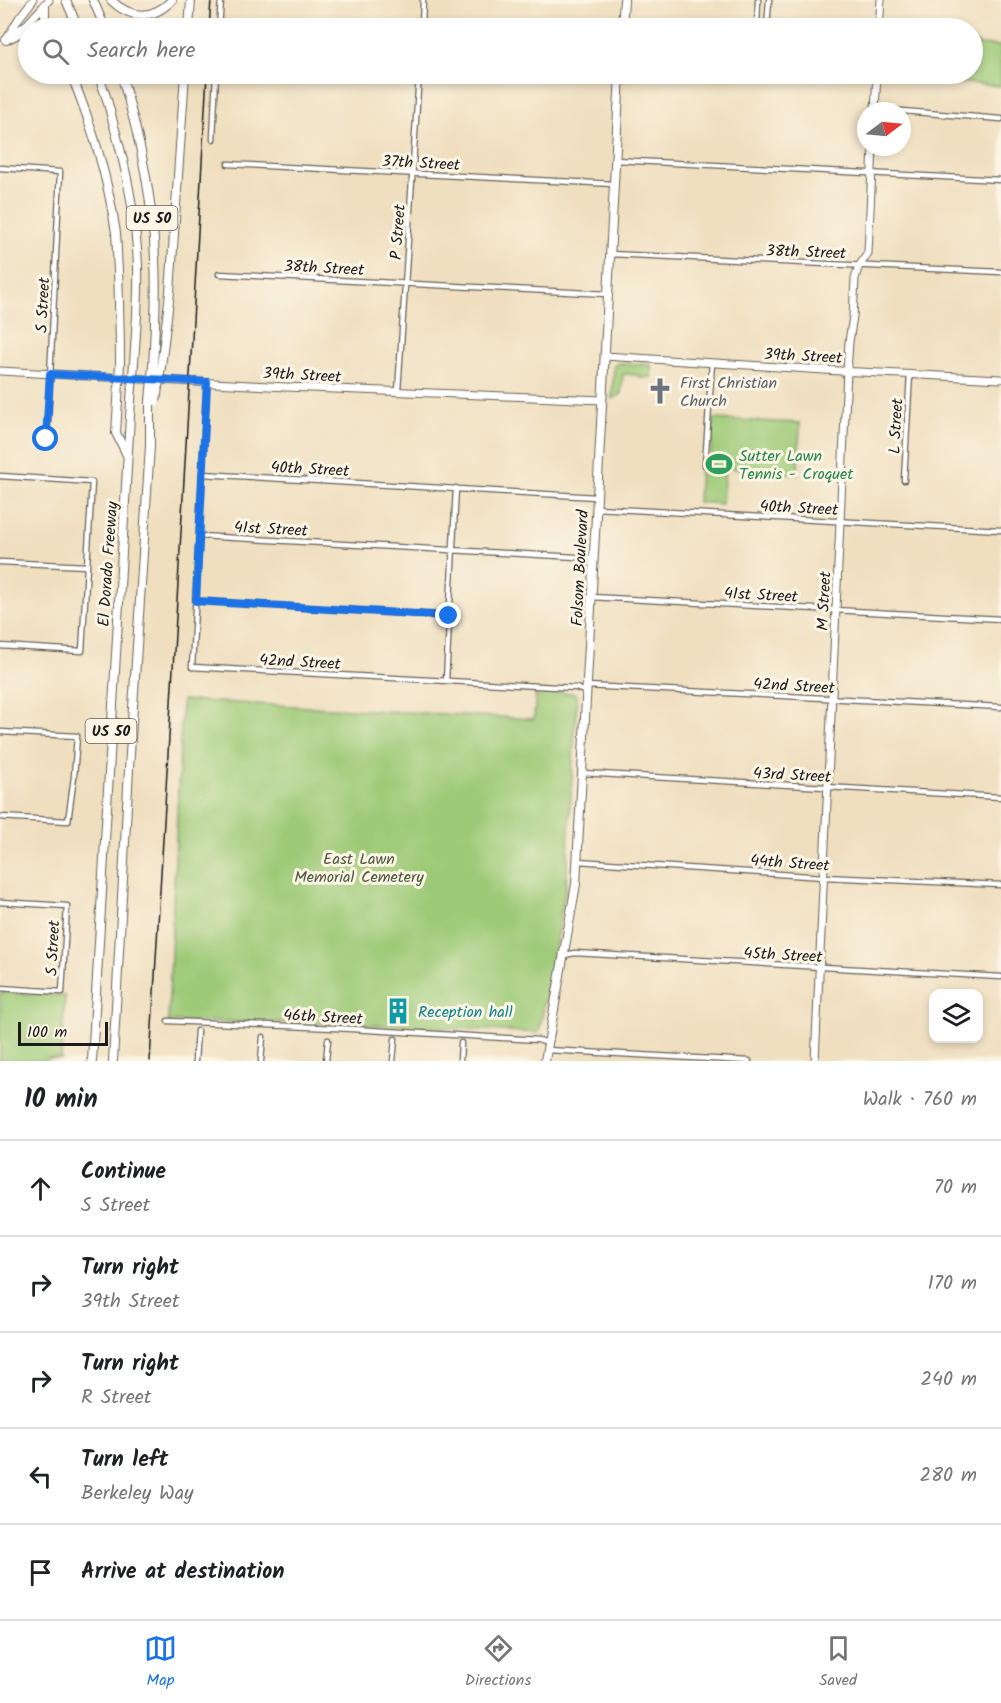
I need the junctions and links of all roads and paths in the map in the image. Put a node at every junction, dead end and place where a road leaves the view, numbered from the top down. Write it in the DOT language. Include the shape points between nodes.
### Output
graph roads {
  1 [pos="33,0"];
  2 [pos="93,0"];
  3 [pos="111,0"];
  4 [pos="172,0"];
  5 [pos="191,0"];
  6 [pos="220,0"];
  7 [pos="423,0"];
  8 [pos="624,0"];
  9 [pos="758,0"];
  10 [pos="769,0"];
  11 [pos="881,0"];
  12 [pos="67,1"];
  13 [pos="46,2"];
  14 [pos="19,18"];
  15 [pos="32,18"];
  16 [pos="45,18"];
  17 [pos="74,18"];
  18 [pos="101,18"];
  19 [pos="190,18"];
  20 [pos="219,18"];
  21 [pos="422,18"];
  22 [pos="623,18"];
  23 [pos="757,18"];
  24 [pos="768,18"];
  25 [pos="880,18"];
  26 [pos="18,20"];
  27 [pos="18,31"];
  28 [pos="18,35"];
  29 [pos="3,43"];
  30 [pos="75,84"];
  31 [pos="102,84"];
  32 [pos="124,84"];
  33 [pos="184,84"];
  34 [pos="216,84"];
  35 [pos="418,84"];
  36 [pos="619,84"];
  37 [pos="876,84"];
  38 [pos="875,102"];
  39 [pos="911,112"];
  40 [pos="1001,119"];
  41 [pos="213,139"];
  42 [pos="873,156"];
  43 [pos="615,160"];
  44 [pos="228,164"];
  45 [pos="0,168"];
  46 [pos="872,173"];
  47 [pos="413,174"];
  48 [pos="1001,180"];
  49 [pos="614,184"];
  50 [pos="610,254"];
  51 [pos="861,265"];
  52 [pos="1001,272"];
  53 [pos="219,274"];
  54 [pos="406,284"];
  55 [pos="608,294"];
  56 [pos="604,356"];
  57 [pos="712,363"];
  58 [pos="157,366"];
  59 [pos="0,371"];
  60 [pos="847,371"];
  61 [pos="50,374"];
  62 [pos="910,374"];
  63 [pos="1001,379"];
  64 [pos="207,382"];
  65 [pos="398,392"];
  66 [pos="602,400"];
  67 [pos="46,439"];
  68 [pos="128,458"];
  69 [pos="705,465"];
  70 [pos="202,474"];
  71 [pos="0,476"];
  72 [pos="904,480"];
  73 [pos="456,489"];
  74 [pos="596,496"];
  75 [pos="596,508"];
  76 [pos="841,521"];
  77 [pos="1001,530"];
  78 [pos="199,536"];
  79 [pos="453,551"];
  80 [pos="594,558"];
  81 [pos="0,562"];
  82 [pos="87,567"];
  83 [pos="591,597"];
  84 [pos="196,601"];
  85 [pos="837,610"];
  86 [pos="449,616"];
  87 [pos="1001,619"];
  88 [pos="0,646"];
  89 [pos="446,681"];
  90 [pos="586,689"];
  91 [pos="832,699"];
  92 [pos="1001,707"];
  93 [pos="0,732"];
  94 [pos="582,773"];
  95 [pos="828,788"];
  96 [pos="1001,797"];
  97 [pos="0,817"];
  98 [pos="577,861"];
  99 [pos="824,877"];
  100 [pos="1001,885"];
  101 [pos="0,902"];
  102 [pos="564,955"];
  103 [pos="819,968"];
  104 [pos="1001,977"];
  105 [pos="0,988"];
  106 [pos="168,1021"];
  107 [pos="197,1031"];
  108 [pos="263,1037"];
  109 [pos="395,1039"];
  110 [pos="328,1040"];
  111 [pos="461,1043"];
  112 [pos="547,1046"];
  113 [pos="92,1061"];
  114 [pos="113,1061"];
  115 [pos="195,1061"];
  116 [pos="261,1061"];
  117 [pos="327,1061"];
  118 [pos="393,1061"];
  119 [pos="460,1061"];
  120 [pos="544,1061"];
  121 [pos="749,1061"];
  122 [pos="814,1061"];
  1 -- 14 [label="street"];
  2 -- 18 [label="highway"];
  3 -- 4 [label="highway" via="125,12 140,15 162,9"];
  5 -- 19 [label="highway"];
  6 -- 20 [label="street"];
  7 -- 21 [label="street"];
  8 -- 22 [label="main road"];
  9 -- 23 [label="street"];
  10 -- 24 [label="street"];
  11 -- 25 [label="street"];
  12 -- 17 [label="highway"];
  13 -- 15 [label="street"];
  13 -- 16 [label="highway"];
  26 -- 29 [label="street"];
  27 -- 29 [label="street"];
  28 -- 29 [label="highway"];
  30 -- 68 [label="highway, bridge" via="98,149 116,235 120,309 116,432"];
  31 -- 68 [label="highway, El Dorado Freeway / US 50, bridge" via="130,192 138,266"];
  32 -- 58 [label="highway, US 50" via="149,195 155,257"];
  33 -- 58 [label="highway" via="170,292"];
  34 -- 41 [label="street"];
  35 -- 47 [label="street, P Street"];
  36 -- 43 [label="main road, Folsom Boulevard"];
  37 -- 38 [label="street"];
  39 -- 40 [label="street"];
  42 -- 46 [label="street, M Street"];
  43 -- 46 [label="street"];
  43 -- 49 [label="main road, Folsom Boulevard"];
  44 -- 47 [label="street, 37th Street"];
  45 -- 61 [label="street, S Street" via="60,172"];
  46 -- 48 [label="street"];
  46 -- 51 [label="street, M Street" via="868,253"];
  47 -- 49 [label="street, 37th Street"];
  47 -- 54 [label="street, P Street"];
  49 -- 50 [label="main road, Folsom Boulevard"];
  50 -- 51 [label="street, 38th Street"];
  50 -- 55 [label="main road, Folsom Boulevard"];
  51 -- 52 [label="street, 38th Street"];
  51 -- 60 [label="street, M Street" via="855,279"];
  53 -- 54 [label="street, 38th Street"];
  54 -- 55 [label="street, 38th Street"];
  54 -- 65 [label="street, P Street"];
  55 -- 56 [label="main road, Folsom Boulevard"];
  56 -- 57 [label="street, 39th Street"];
  56 -- 66 [label="main road, Folsom Boulevard"];
  57 -- 60 [label="street, 39th Street"];
  57 -- 69 [label="street"];
  58 -- 114 [label="highway, US 50, bridge" via="129,760"];
  59 -- 61 [label="street, 39th Street"];
  60 -- 62 [label="street, 39th Street"];
  60 -- 76 [label="street, M Street"];
  61 -- 64 [label="street, 39th Street"];
  61 -- 67 [label="street, S Street"];
  62 -- 63 [label="street, 39th Street"];
  62 -- 72 [label="street, L Street"];
  64 -- 65 [label="street, 39th Street"];
  64 -- 70 [label="street"];
  65 -- 66 [label="street, 39th Street"];
  66 -- 74 [label="main road, Folsom Boulevard"];
  68 -- 113 [label="highway, El Dorado Freeway / US 50"];
  70 -- 73 [label="street, 40th Street"];
  70 -- 78 [label="street"];
  71 -- 82 [label="street" via="92,482"];
  73 -- 74 [label="street, 40th Street"];
  73 -- 79 [label="street"];
  74 -- 75 [label="main road, Folsom Boulevard"];
  75 -- 76 [label="street, 40th Street"];
  75 -- 80 [label="main road, Folsom Boulevard"];
  76 -- 77 [label="street, 40th Street"];
  76 -- 85 [label="street, M Street"];
  78 -- 79 [label="street, 41st Street"];
  78 -- 84 [label="street"];
  79 -- 80 [label="street, 41st Street"];
  79 -- 86 [label="street"];
  80 -- 83 [label="main road, Folsom Boulevard"];
  81 -- 82 [label="street"];
  82 -- 88 [label="street" via="82,651"];
  83 -- 85 [label="street, 41st Street"];
  83 -- 90 [label="main road, Folsom Boulevard"];
  84 -- 86 [label="street"];
  84 -- 89 [label="street, 42nd Street" via="192,667"];
  85 -- 87 [label="street, 41st Street"];
  85 -- 91 [label="street, M Street"];
  86 -- 89 [label="street"];
  89 -- 90 [label="street, 42nd Street"];
  90 -- 91 [label="street, 42nd Street"];
  90 -- 94 [label="main road, Folsom Boulevard"];
  91 -- 92 [label="street, 42nd Street"];
  91 -- 95 [label="street, M Street"];
  93 -- 97 [label="street" via="77,736 68,821"];
  94 -- 95 [label="street, 43rd Street"];
  94 -- 98 [label="main road, Folsom Boulevard"];
  95 -- 96 [label="street, 43rd Street"];
  95 -- 99 [label="street, M Street"];
  98 -- 99 [label="street, 44th Street"];
  98 -- 102 [label="main road, Folsom Boulevard"];
  99 -- 100 [label="street, 44th Street"];
  99 -- 103 [label="street, M Street"];
  101 -- 105 [label="street, S Street" via="67,906 62,992"];
  102 -- 103 [label="street, 45th Street"];
  102 -- 112 [label="main road, Folsom Boulevard"];
  103 -- 104 [label="street, 45th Street"];
  103 -- 122 [label="street, M Street"];
  106 -- 112 [label="street, 46th Street" via="538,1040"];
  107 -- 115 [label="street"];
  108 -- 116 [label="street"];
  109 -- 118 [label="street"];
  110 -- 117 [label="street"];
  111 -- 119 [label="street"];
  112 -- 120 [label="main road, Folsom Boulevard"];
  112 -- 121 [label="street, 46th Street"];
}
